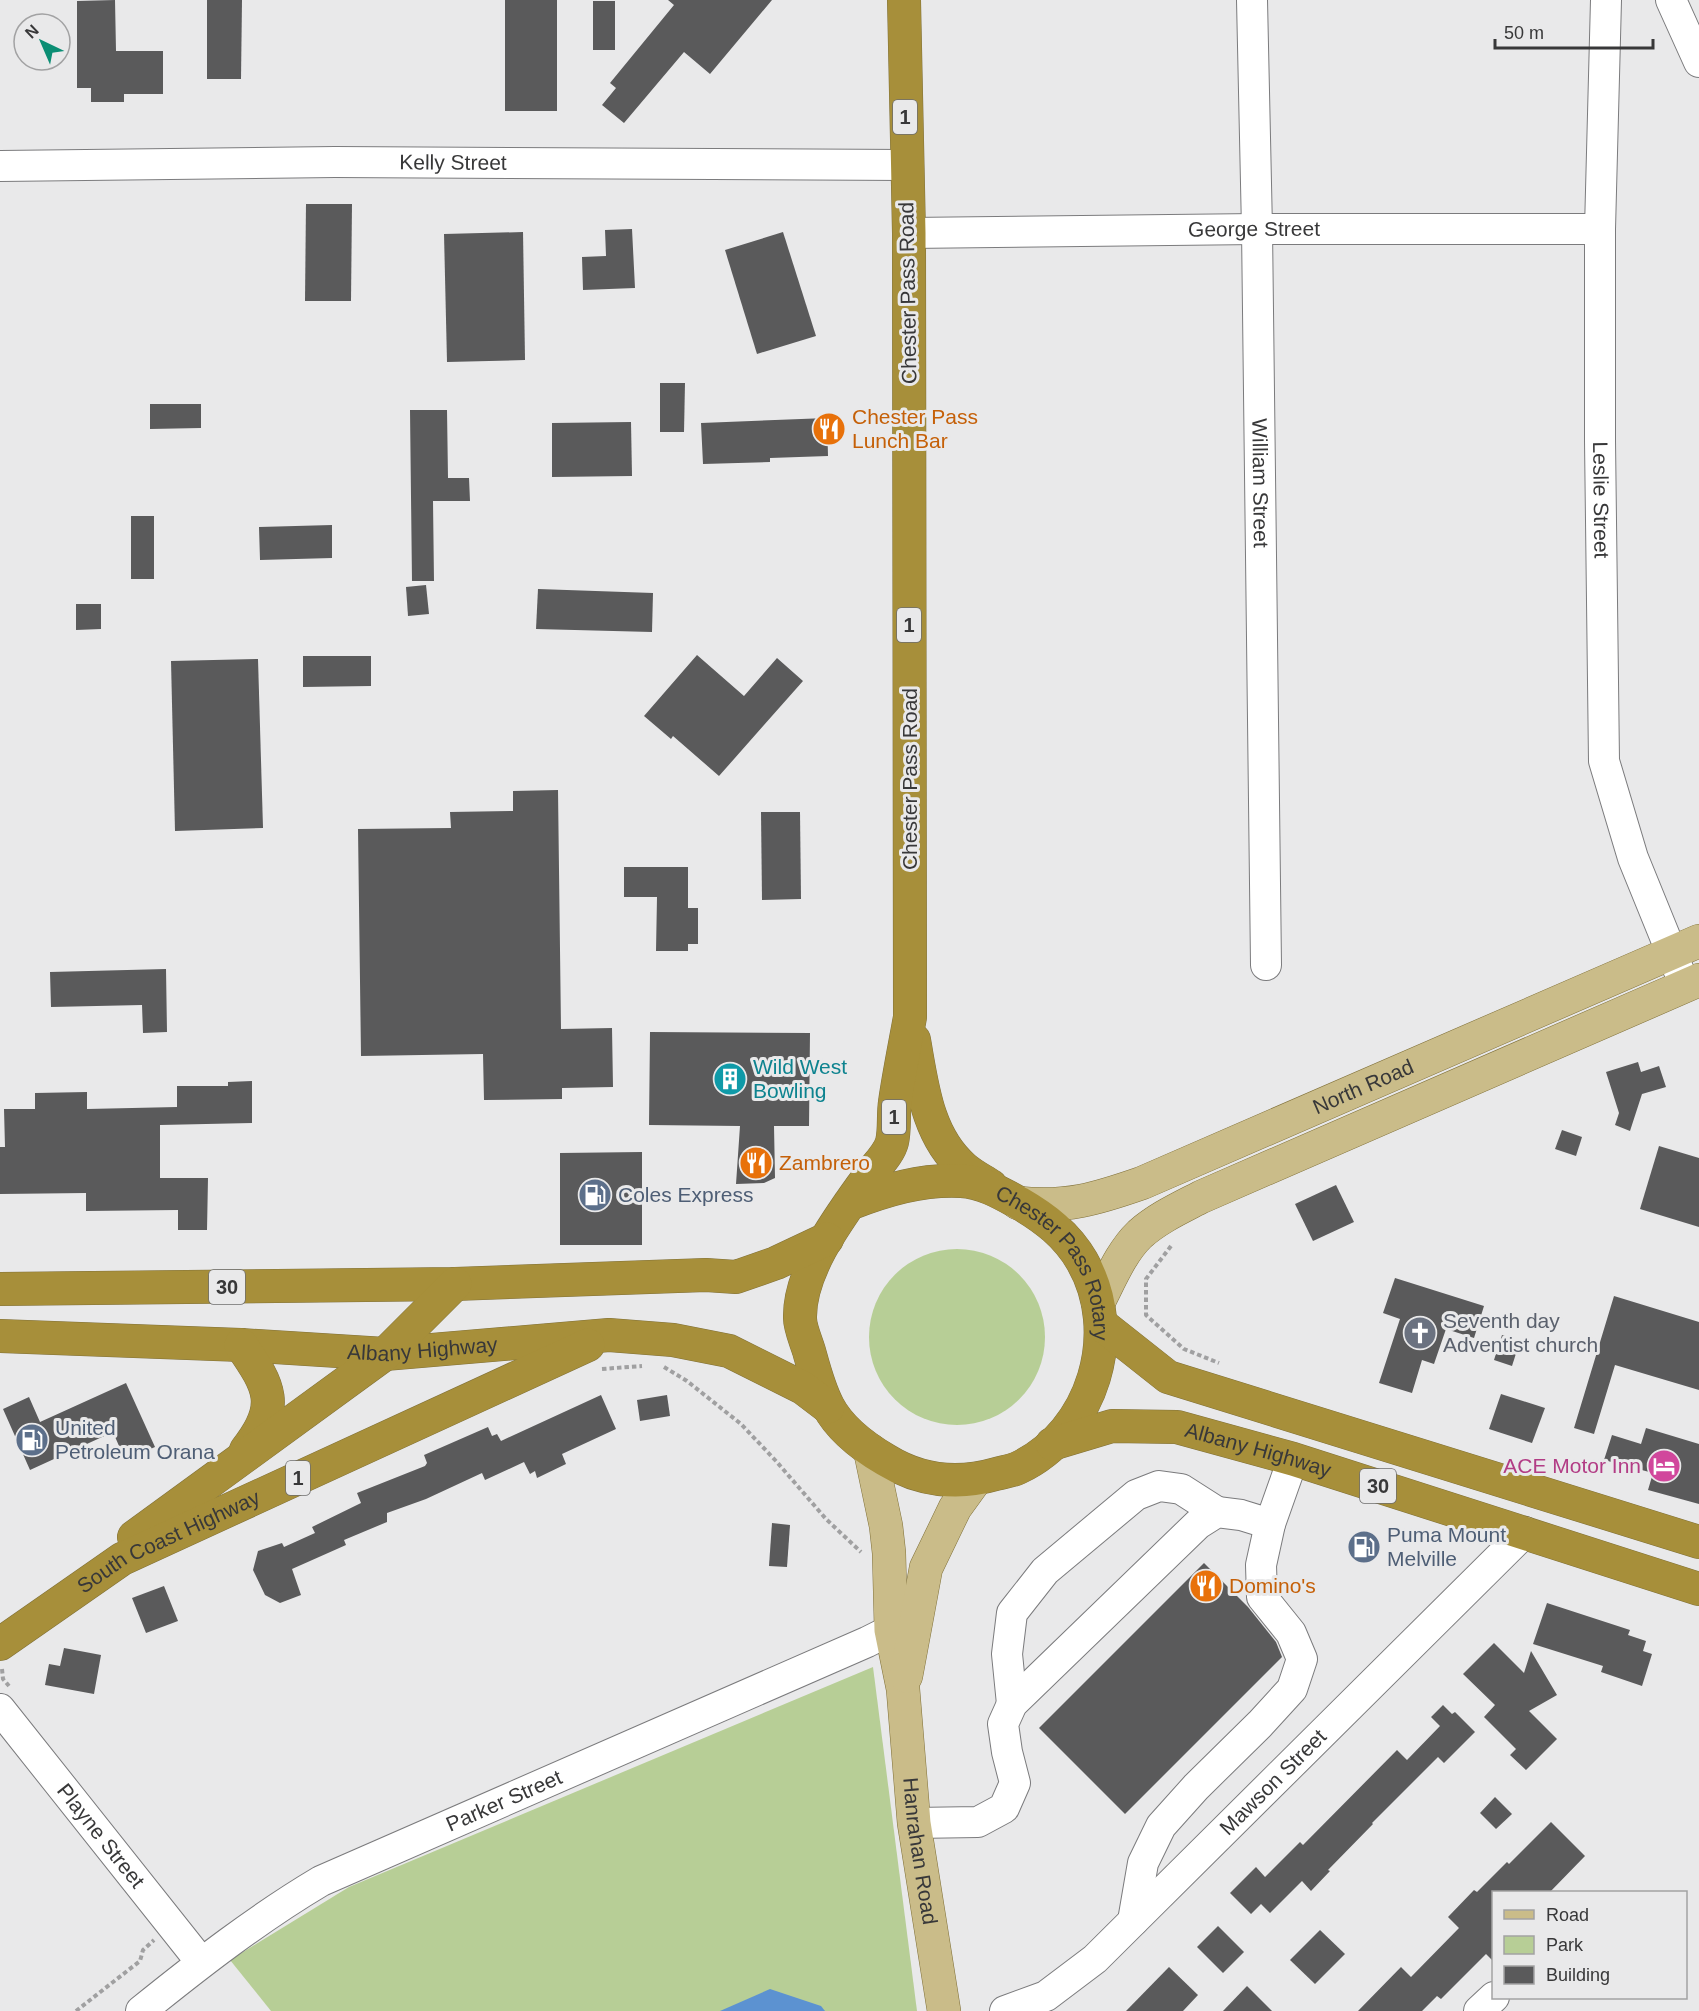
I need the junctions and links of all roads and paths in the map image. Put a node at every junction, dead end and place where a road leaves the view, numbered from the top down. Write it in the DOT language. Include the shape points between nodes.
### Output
graph roads {
  1 [pos="904,0"];
  2 [pos="1252,0"];
  3 [pos="1606,0"];
  4 [pos="1671,0"];
  5 [pos="1699,62"];
  6 [pos="906,165"];
  7 [pos="0,166"];
  8 [pos="1257,229"];
  9 [pos="1600,229"];
  10 [pos="909,233"];
  11 [pos="1686,947"];
  12 [pos="1266,965"];
  13 [pos="1692,983"];
  14 [pos="910,1017"];
  15 [pos="1006,1196"];
  16 [pos="849,1204"];
  17 [pos="827,1239"];
  18 [pos="1173,1243"];
  19 [pos="455,1284"];
  20 [pos="0,1290"];
  21 [pos="1100,1313"];
  22 [pos="609,1335"];
  23 [pos="0,1336"];
  24 [pos="241,1345"];
  25 [pos="385,1354"];
  26 [pos="1224,1364"];
  27 [pos="661,1365"];
  28 [pos="650,1366"];
  29 [pos="592,1373"];
  30 [pos="828,1407"];
  31 [pos="1052,1444"];
  32 [pos="870,1450"];
  33 [pos="1293,1460"];
  34 [pos="234,1466"];
  35 [pos="976,1479"];
  36 [pos="1217,1512"];
  37 [pos="1270,1524"];
  38 [pos="1525,1532"];
  39 [pos="1699,1542"];
  40 [pos="864,1555"];
  41 [pos="1699,1588"];
  42 [pos="0,1617"];
  43 [pos="891,1630"];
  44 [pos="2,1655"];
  45 [pos="903,1689"];
  46 [pos="3,1701"];
  47 [pos="1012,1704"];
  48 [pos="914,1823"];
  49 [pos="1133,1921"];
  50 [pos="161,1934"];
  51 [pos="201,1962"];
  52 [pos="1492,1999"];
  53 [pos="76,2011"];
  54 [pos="141,2011"];
  55 [pos="944,2011"];
  56 [pos="1005,2011"];
  57 [pos="1479,2011"];
  1 -- 6 [label="highway, Chester Pass Road / 1"];
  2 -- 8 [label="street, William Street"];
  3 -- 9 [label="street, Leslie Street"];
  4 -- 5 [label="street"];
  6 -- 7 [label="street, Kelly Street" via="335,162"];
  6 -- 10 [label="highway, Chester Pass Road / 1"];
  8 -- 9 [label="street, George Street"];
  8 -- 10 [label="street, George Street"];
  8 -- 12 [label="street, William Street"];
  9 -- 11 [label="street, Leslie Street" via="1604,761 1633,858"];
  10 -- 14 [label="highway, Chester Pass Road / 1"];
  11 -- 13 [label="street, Leslie Street"];
  11 -- 15 [label="main road, North Road" via="1142,1183 1074,1204 1040,1205"];
  13 -- 21 [label="main road, North Road" via="1163,1216 1139,1235 1116,1268"];
  14 -- 15 [label="highway, Chester Pass Road / 1" via="926,1103 938,1135 963,1167"];
  14 -- 16 [label="highway, Chester Pass Road / 1" via="892,1144"];
  15 -- 16 [label="highway, Chester Pass Rotary / 1" via="963,1181 913,1183"];
  15 -- 21 [label="highway, Chester Pass Rotary / 1" via="1046,1220 1070,1243 1092,1281"];
  16 -- 17 [label="highway, Chester Pass Rotary / 1"];
  17 -- 19 [label="highway" via="736,1277"];
  17 -- 30 [label="highway, Chester Pass Rotary / 1" via="806,1275 800,1319"];
  18 -- 26 [label="path" via="1146,1279 1146,1315 1184,1349"];
  19 -- 20 [label="highway, 30"];
  19 -- 25 [label="highway, South Coast Highway / 1"];
  21 -- 31 [label="highway, Chester Pass Rotary / 1" via="1101,1346 1091,1390 1068,1428"];
  21 -- 39 [label="highway, Albany Highway / 30" via="1168,1377"];
  22 -- 25 [label="highway, Albany Highway"];
  22 -- 30 [label="highway, Albany Highway / 1" via="673,1340 729,1351 803,1388"];
  22 -- 44 [label="highway, South Coast Highway / 1" via="122,1559"];
  23 -- 24 [label="highway, Albany Highway"];
  24 -- 25 [label="highway, Albany Highway"];
  24 -- 34 [label="highway" via="263,1379 269,1403 258,1435"];
  25 -- 34 [label="highway, South Coast Highway / 1"];
  27 -- 40 [label="path" via="741,1424 826,1519"];
  28 -- 29 [label="path"];
  30 -- 32 [label="highway, Chester Pass Rotary / 1"];
  31 -- 33 [label="highway, Albany Highway / 30" via="1113,1426 1177,1427"];
  31 -- 35 [label="highway, Chester Pass Rotary / 1" via="1018,1468"];
  32 -- 35 [label="highway, Chester Pass Rotary / 1" via="903,1471 955,1481"];
  32 -- 43 [label="main road, Hanrahan Road" via="886,1526"];
  33 -- 37 [label="street"];
  33 -- 38 [label="highway, Albany Highway / 30"];
  34 -- 42 [label="highway, South Coast Highway / 1" via="88,1570"];
  35 -- 45 [label="main road, Hanrahan Road" via="955,1508 926,1568"];
  36 -- 37 [label="street"];
  36 -- 47 [label="street" via="1198,1524"];
  36 -- 47 [label="street" via="1181,1489 1159,1486 1136,1495 1045,1571 1012,1613 1007,1654"];
  37 -- 49 [label="street" via="1261,1565 1262,1597 1291,1633 1302,1659 1292,1689 1161,1826 1143,1863"];
  38 -- 41 [label="highway, Albany Highway / 30"];
  38 -- 49 [label="street, Mawson Street"];
  43 -- 45 [label="main road, Hanrahan Road"];
  43 -- 51 [label="street, Parker Street" via="351,1867 290,1899"];
  44 -- 46 [label="path" via="3,1680 12,1689"];
  45 -- 48 [label="main road, Hanrahan Road"];
  46 -- 51 [label="street, Playne Street"];
  47 -- 48 [label="street" via="1003,1724 1015,1783 1004,1808 978,1822"];
  48 -- 55 [label="main road, Hanrahan Road"];
  49 -- 56 [label="street, Mawson Street" via="1095,1959 1046,1996"];
  50 -- 53 [label="path" via="143,1950 140,1961"];
  51 -- 54 [label="street, Parker Street"];
  52 -- 57 [label="street"];
}
